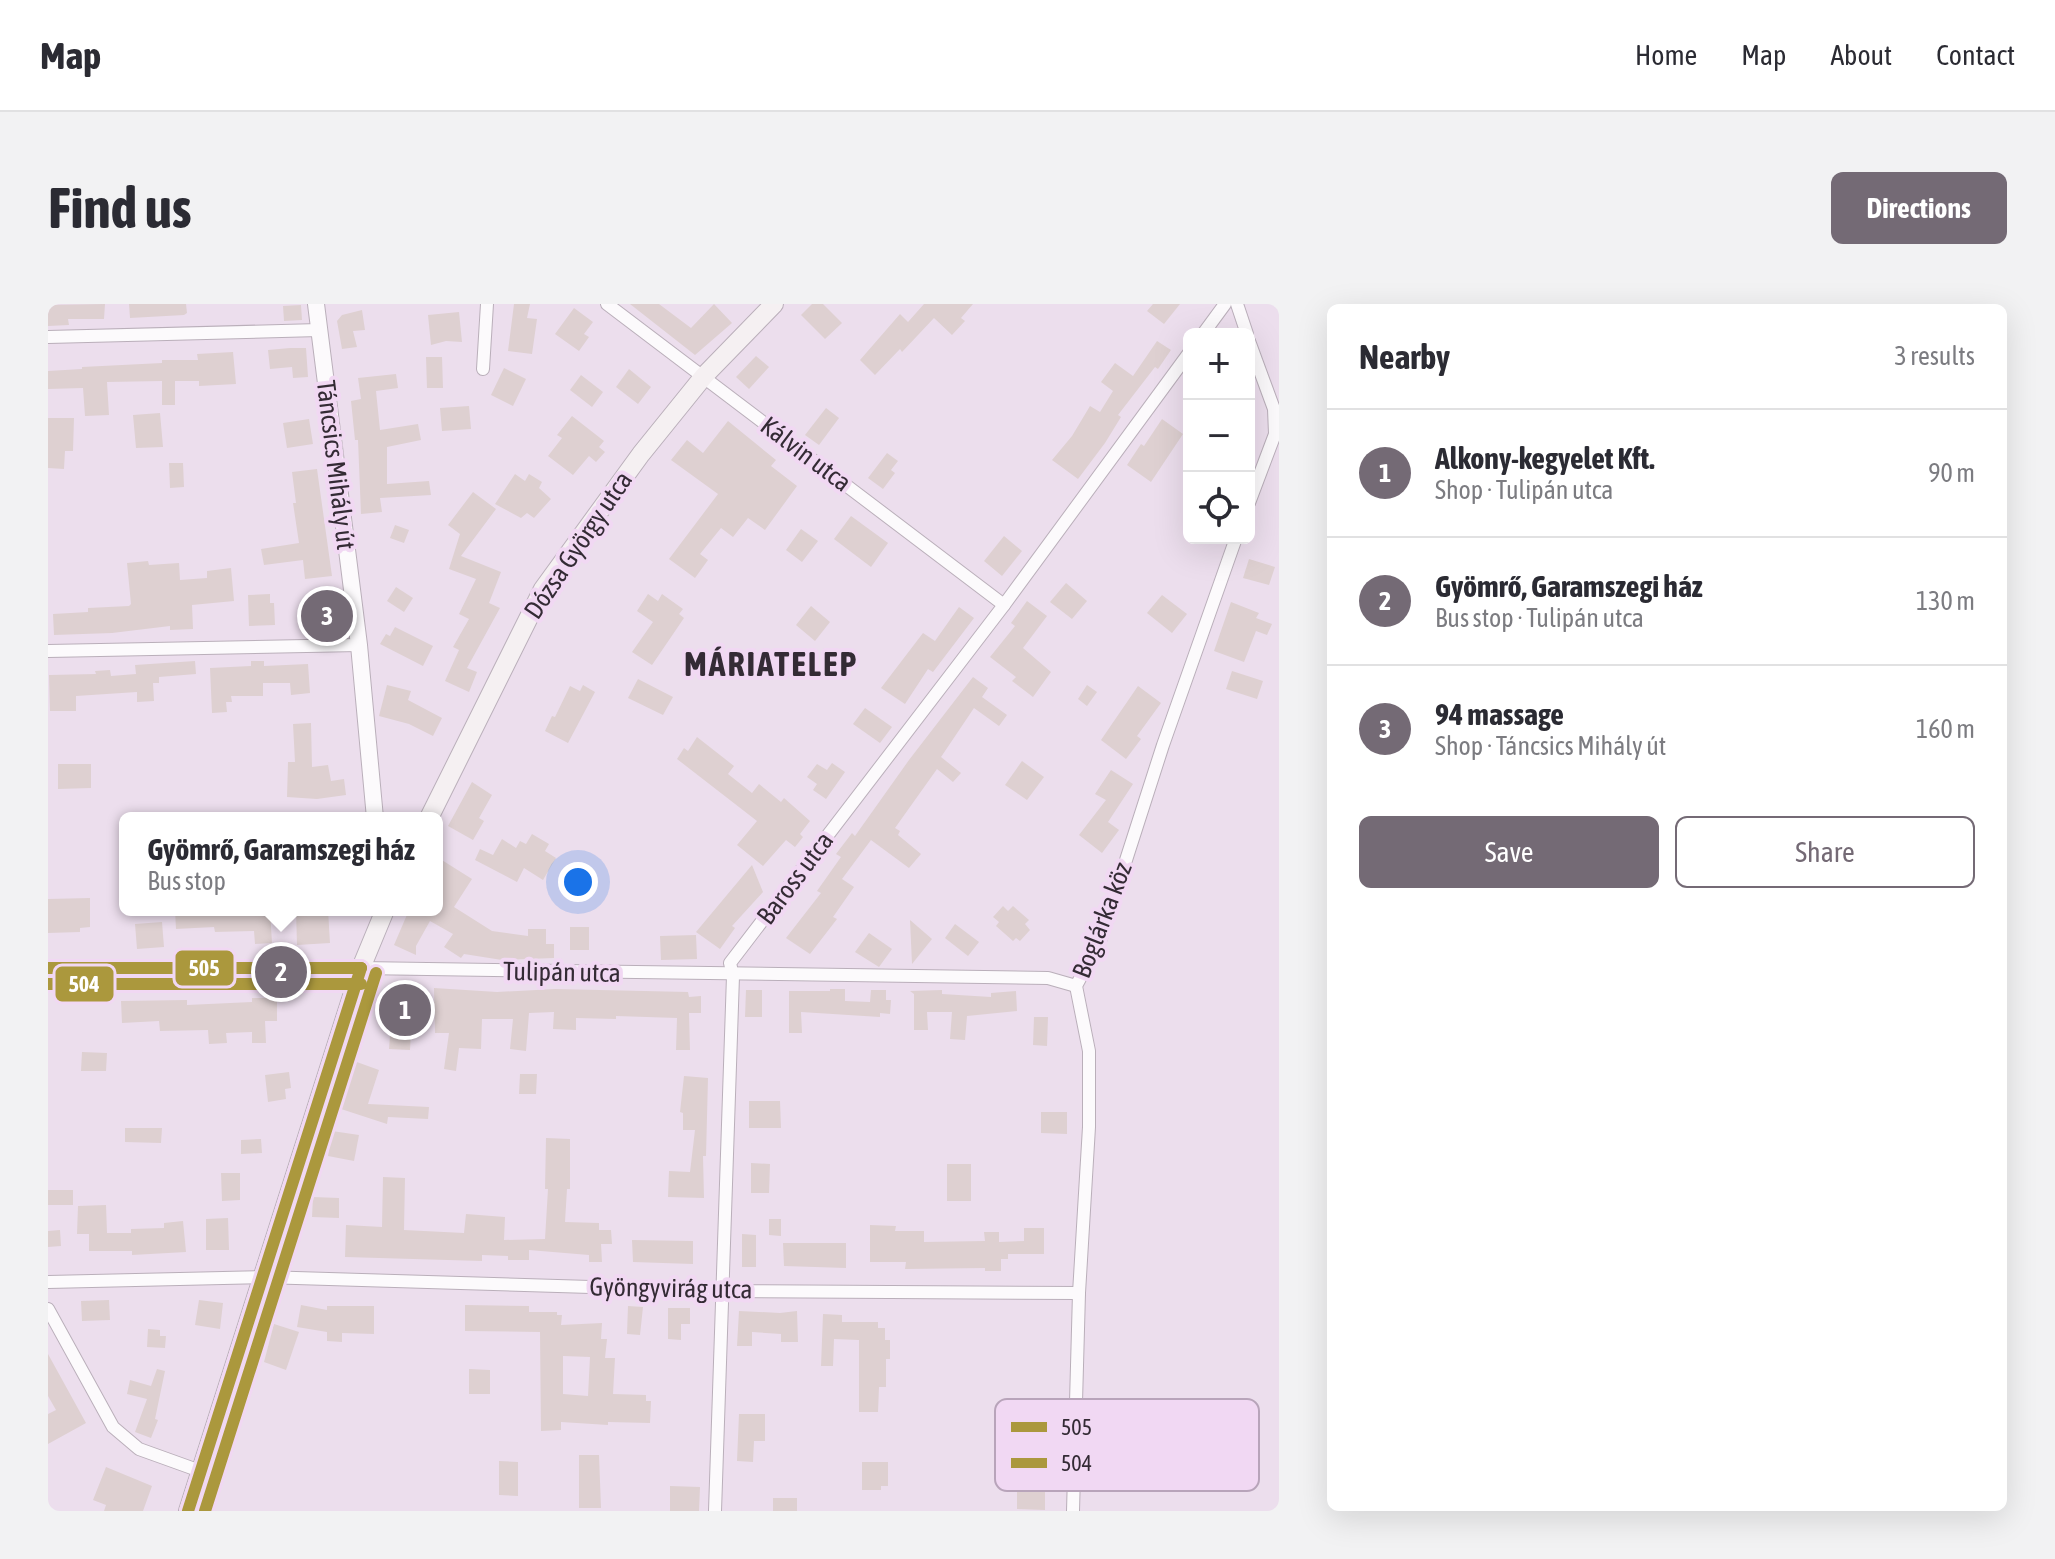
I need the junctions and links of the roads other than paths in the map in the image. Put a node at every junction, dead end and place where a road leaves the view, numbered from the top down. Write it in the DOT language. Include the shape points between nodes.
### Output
graph roads {
  1 [pos="316,304"];
  2 [pos="487,304"];
  3 [pos="607,304"];
  4 [pos="774,304"];
  5 [pos="1225,304"];
  6 [pos="1237,304"];
  7 [pos="1207,328"];
  8 [pos="1245,328"];
  9 [pos="319,330"];
  10 [pos="48,337"];
  11 [pos="1255,357"];
  12 [pos="1183,361"];
  13 [pos="483,369"];
  14 [pos="704,376"];
  15 [pos="1255,487"];
  16 [pos="1234,544"];
  17 [pos="1004,605"];
  18 [pos="359,645"];
  19 [pos="48,651"];
  20 [pos="374,812"];
  21 [pos="432,812"];
  22 [pos="383,916"];
  23 [pos="48,968"];
  24 [pos="361,968"];
  25 [pos="733,976"];
  26 [pos="1076,986"];
  27 [pos="263,1277"];
  28 [pos="48,1282"];
  29 [pos="723,1291"];
  30 [pos="1079,1293"];
  31 [pos="48,1309"];
  32 [pos="1076,1399"];
  33 [pos="203,1472"];
  34 [pos="1074,1491"];
  35 [pos="188,1511"];
  36 [pos="715,1511"];
  37 [pos="1073,1511"];
  1 -- 9 [label="street, Táncsics Mihály út"];
  2 -- 13 [label="street"];
  3 -- 14 [label="street, Kálvin utca"];
  4 -- 14 [label="main road, Dózsa György utca"];
  5 -- 7 [label="street"];
  6 -- 8 [label="street"];
  9 -- 10 [label="street"];
  9 -- 18 [label="street, Táncsics Mihály út"];
  11 -- 15 [label="street" via="1274,409 1275,434"];
  12 -- 17 [label="street, Baross utca"];
  14 -- 17 [label="street, Kálvin utca"];
  14 -- 21 [label="main road, Dózsa György utca" via="543,589"];
  16 -- 26 [label="street, Boglárka köz" via="1100,941"];
  17 -- 25 [label="street, Baross utca" via="730,963"];
  18 -- 19 [label="street"];
  18 -- 20 [label="street, Táncsics Mihály út"];
  22 -- 24 [label="main road"];
  23 -- 24 [label="street, Tulipán utca"];
  24 -- 25 [label="street, Tulipán utca"];
  24 -- 27 [label="main road"];
  25 -- 26 [label="street, Tulipán utca" via="1048,978"];
  25 -- 29 [label="street, Baross utca"];
  26 -- 30 [label="street, Boglárka köz" via="1089,1051"];
  27 -- 28 [label="street, Gyöngyvirág utca"];
  27 -- 29 [label="street, Gyöngyvirág utca"];
  27 -- 33 [label="main road"];
  29 -- 30 [label="street, Gyöngyvirág utca"];
  29 -- 36 [label="street, Baross utca"];
  30 -- 32 [label="street, Boglárka köz"];
  31 -- 33 [label="street" via="113,1427 139,1449"];
  33 -- 35 [label="main road"];
  34 -- 37 [label="street, Boglárka köz"];
}
